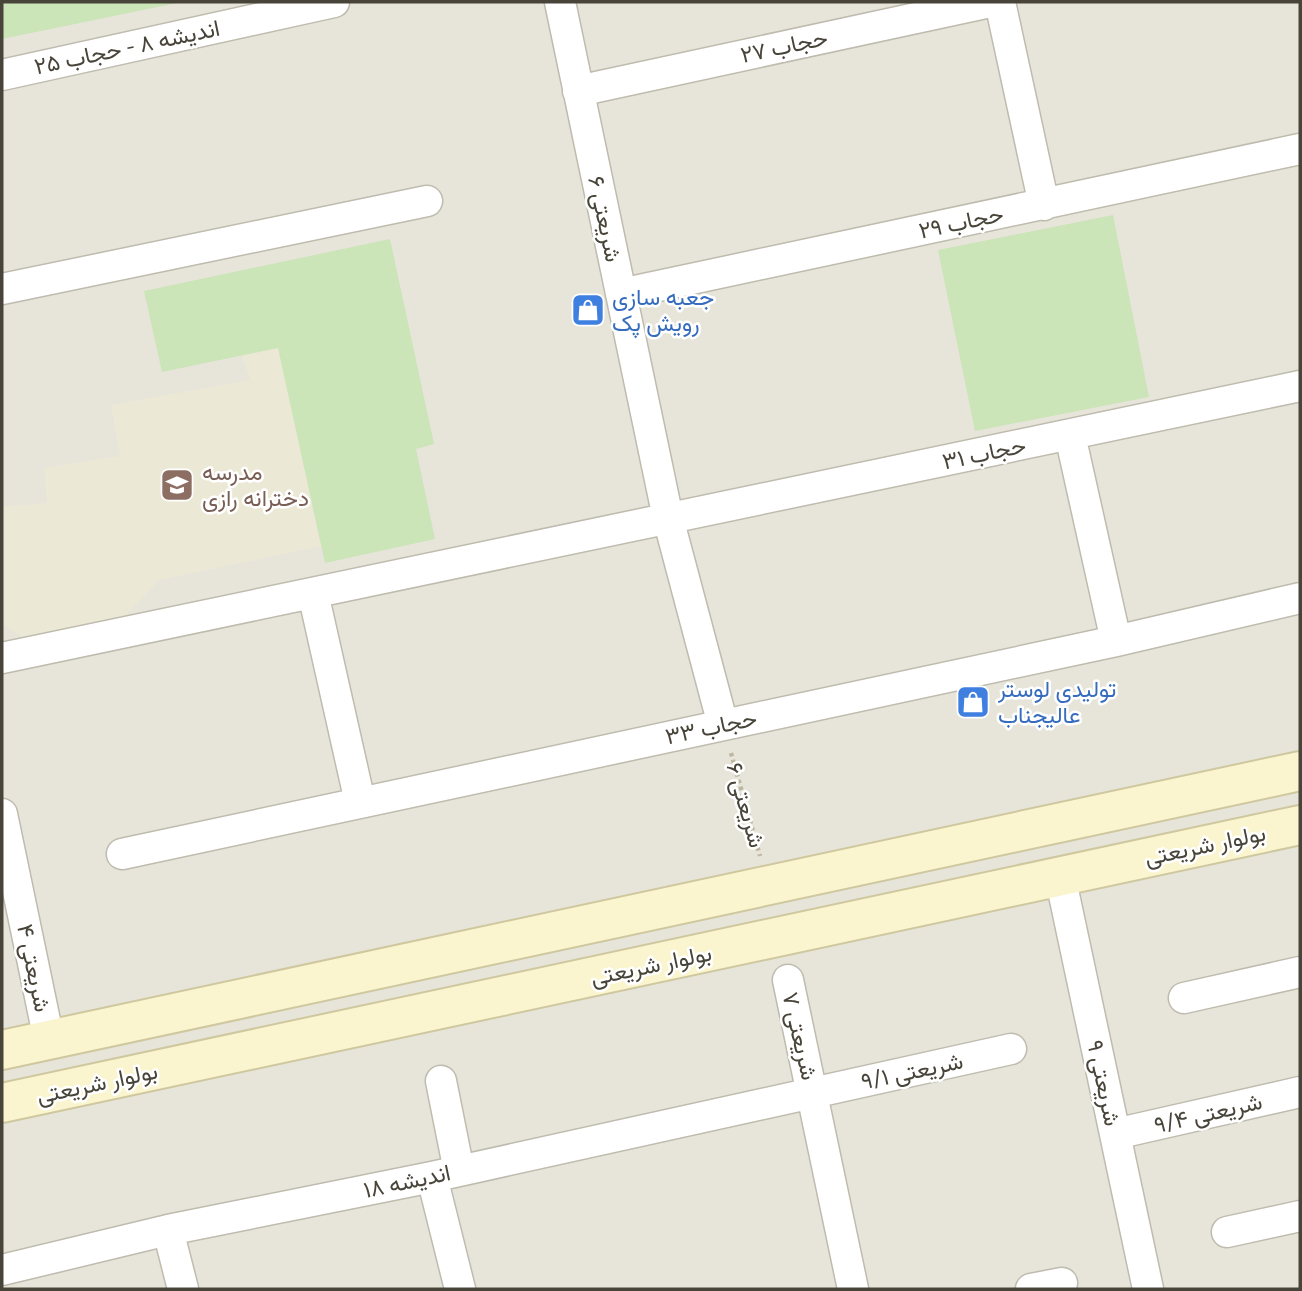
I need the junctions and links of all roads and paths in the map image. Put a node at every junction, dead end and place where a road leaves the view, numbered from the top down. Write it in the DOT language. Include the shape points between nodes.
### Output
graph roads {
  1 [pos="334,2"];
  2 [pos="560,2"];
  3 [pos="990,2"];
  4 [pos="1000,2"];
  5 [pos="2,75"];
  6 [pos="578,91"];
  7 [pos="1300,149"];
  8 [pos="427,201"];
  9 [pos="1044,205"];
  10 [pos="2,289"];
  11 [pos="621,294"];
  12 [pos="1300,386"];
  13 [pos="1070,435"];
  14 [pos="668,519"];
  15 [pos="313,593"];
  16 [pos="1300,598"];
  17 [pos="1116,641"];
  18 [pos="2,659"];
  19 [pos="723,725"];
  20 [pos="1300,771"];
  21 [pos="360,802"];
  22 [pos="2,814"];
  23 [pos="1300,825"];
  24 [pos="122,853"];
  25 [pos="1060,876"];
  26 [pos="9,885"];
  27 [pos="768,885"];
  28 [pos="1300,972"];
  29 [pos="788,980"];
  30 [pos="1184,998"];
  31 [pos="48,1040"];
  32 [pos="2,1049"];
  33 [pos="1011,1049"];
  34 [pos="441,1081"];
  35 [pos="813,1092"];
  36 [pos="1300,1092"];
  37 [pos="2,1103"];
  38 [pos="1115,1134"];
  39 [pos="446,1174"];
  40 [pos="1300,1216"];
  41 [pos="168,1230"];
  42 [pos="1227,1232"];
  43 [pos="2,1270"];
  44 [pos="1062,1283"];
  45 [pos="183,1289"];
  46 [pos="460,1289"];
  47 [pos="853,1289"];
  48 [pos="1031,1289"];
  49 [pos="1148,1289"];
  1 -- 5 [label="street, اندیشه ۸ - حجاب ۲۵"];
  2 -- 6 [label="street, شریعتی ۶"];
  3 -- 6 [label="street, حجاب ۲۷"];
  4 -- 9 [label="street"];
  6 -- 11 [label="street, شریعتی ۶"];
  7 -- 9 [label="street, حجاب ۲۹"];
  8 -- 10 [label="street"];
  9 -- 11 [label="street, حجاب ۲۹"];
  11 -- 14 [label="street, شریعتی ۶"];
  12 -- 13 [label="street, حجاب ۳۱"];
  13 -- 14 [label="street, حجاب ۳۱"];
  13 -- 17 [label="street"];
  14 -- 15 [label="street, حجاب ۳۱"];
  14 -- 19 [label="street, شریعتی ۶"];
  15 -- 18 [label="street, حجاب ۳۱"];
  15 -- 21 [label="street"];
  16 -- 17 [label="street, حجاب ۳۳"];
  17 -- 19 [label="street, حجاب ۳۳"];
  19 -- 21 [label="street, حجاب ۳۳"];
  19 -- 27 [label="path, شریعتی ۶"];
  20 -- 27 [label="main road"];
  21 -- 24 [label="street, حجاب ۳۳"];
  22 -- 26 [label="street, شریعتی ۴"];
  23 -- 25 [label="main road, بولوار شریعتی"];
  25 -- 37 [label="main road, بولوار شریعتی"];
  25 -- 38 [label="street, شریعتی ۹"];
  26 -- 31 [label="street, شریعتی ۴"];
  27 -- 31 [label="main road"];
  28 -- 30 [label="street"];
  29 -- 35 [label="street, شریعتی ۷"];
  31 -- 32 [label="main road"];
  33 -- 35 [label="street, شریعتی ۹/۱"];
  34 -- 39 [label="street"];
  35 -- 39 [label="street, اندیشه ۱۸"];
  35 -- 47 [label="street, شریعتی ۷"];
  36 -- 38 [label="street, شریعتی ۹/۴"];
  38 -- 49 [label="street, شریعتی ۹"];
  39 -- 41 [label="street, اندیشه ۱۸"];
  39 -- 46 [label="street"];
  40 -- 42 [label="street"];
  41 -- 43 [label="street, اندیشه ۱۸"];
  41 -- 45 [label="street"];
  44 -- 48 [label="street"];
}
